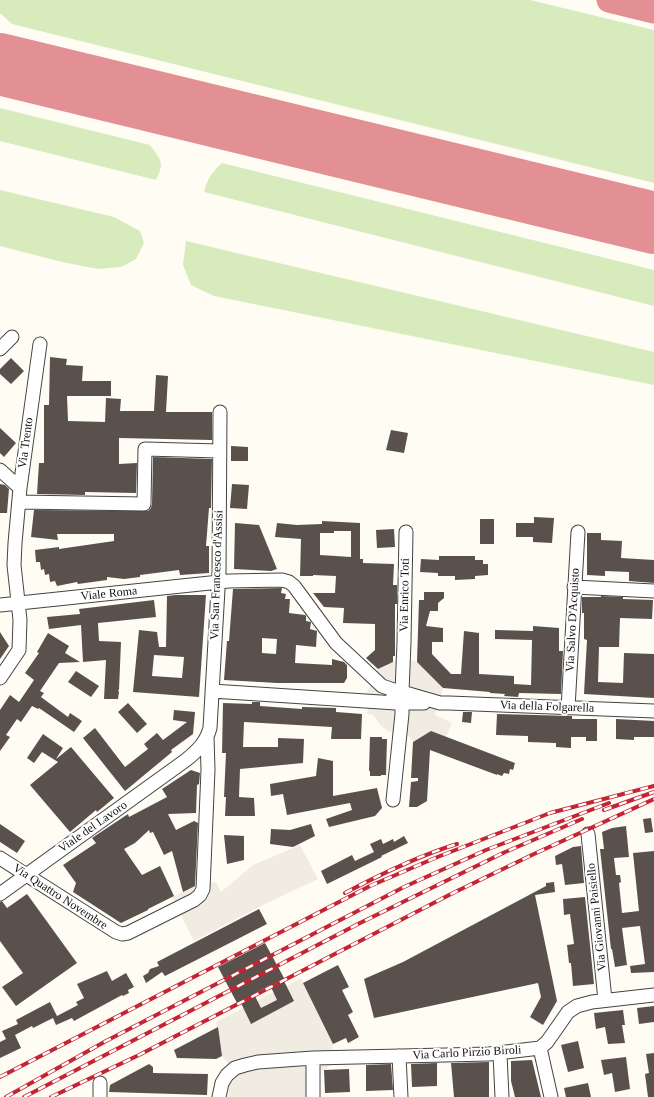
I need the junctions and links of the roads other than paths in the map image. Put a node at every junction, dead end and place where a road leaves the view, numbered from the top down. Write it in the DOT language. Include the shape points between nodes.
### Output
graph roads {
  1 [pos="12,337"];
  2 [pos="40,344"];
  3 [pos="0,349"];
  4 [pos="220,412"];
  5 [pos="219,451"];
  6 [pos="0,470"];
  7 [pos="20,488"];
  8 [pos="19,502"];
  9 [pos="406,532"];
  10 [pos="578,532"];
  11 [pos="218,582"];
  12 [pos="574,587"];
  13 [pos="654,591"];
  14 [pos="18,603"];
  15 [pos="0,605"];
  16 [pos="0,678"];
  17 [pos="382,686"];
  18 [pos="212,691"];
  19 [pos="400,697"];
  20 [pos="378,701"];
  21 [pos="568,708"];
  22 [pos="654,711"];
  23 [pos="207,736"];
  24 [pos="186,760"];
  25 [pos="208,770"];
  26 [pos="393,800"];
  27 [pos="588,834"];
  28 [pos="0,858"];
  29 [pos="26,875"];
  30 [pos="0,894"];
  31 [pos="122,934"];
  32 [pos="654,995"];
  33 [pos="605,1000"];
  34 [pos="540,1048"];
  35 [pos="500,1054"];
  36 [pos="399,1056"];
  37 [pos="313,1058"];
  38 [pos="100,1083"];
  39 [pos="100,1097"];
  40 [pos="219,1097"];
  41 [pos="313,1097"];
  42 [pos="401,1097"];
  43 [pos="502,1097"];
  44 [pos="551,1097"];
  1 -- 3 [label="street"];
  2 -- 7 [label="street, Via Trento"];
  4 -- 5 [label="street, Via San Francesco d'Assisi"];
  5 -- 8 [label="street" via="145,449 144,504"];
  5 -- 11 [label="street, Via San Francesco d'Assisi"];
  6 -- 7 [label="street"];
  7 -- 8 [label="street, Via Trento"];
  8 -- 14 [label="street, Via Trento" via="14,565"];
  9 -- 19 [label="street, Via Enrico Toti" via="404,658"];
  10 -- 12 [label="street, Via Salvo D'Acquisto"];
  11 -- 14 [label="street, Viale Roma"];
  11 -- 17 [label="street, Viale Roma" via="289,582 336,643"];
  11 -- 18 [label="street, Via San Francesco d'Assisi"];
  12 -- 13 [label="street"];
  12 -- 21 [label="street, Via Salvo D'Acquisto"];
  14 -- 15 [label="street, Viale Roma"];
  14 -- 16 [label="street, Via Trento" via="19,650"];
  17 -- 19 [label="street"];
  17 -- 20 [label="street" via="384,693"];
  18 -- 20 [label="street, Via della Folgarella"];
  18 -- 23 [label="street, Via San Francesco d'Assisi" via="210,728"];
  19 -- 20 [label="street, Via della Folgarella"];
  19 -- 21 [label="street, Via della Folgarella" via="440,703"];
  19 -- 26 [label="street, Via Enrico Toti" via="402,714"];
  21 -- 22 [label="street, Via della Folgarella"];
  23 -- 24 [label="street, Via San Francesco d'Assisi" via="203,744"];
  23 -- 25 [label="street, Via San Francesco d'Assisi"];
  24 -- 25 [label="street" via="194,761"];
  24 -- 29 [label="street, Viale del Lavoro"];
  25 -- 31 [label="street, Via San Francesco d'Assisi" via="203,889 200,895 183,906"];
  27 -- 33 [label="street, Via Giovanni Paisiello"];
  28 -- 29 [label="street, Via Quattro Novembre"];
  29 -- 30 [label="street, Viale del Lavoro"];
  29 -- 31 [label="street, Via Quattro Novembre"];
  32 -- 33 [label="street"];
  33 -- 34 [label="street" via="582,1004 570,1010 548,1042"];
  34 -- 35 [label="street, Via Carlo Pirzio Biroli"];
  34 -- 44 [label="street"];
  35 -- 36 [label="street, Via Carlo Pirzio Biroli"];
  35 -- 43 [label="street"];
  36 -- 37 [label="street, Via Carlo Pirzio Biroli"];
  36 -- 42 [label="street"];
  37 -- 40 [label="street, Via Carlo Pirzio Biroli" via="258,1062 240,1066 229,1072 224,1079"];
  37 -- 41 [label="street"];
  38 -- 39 [label="street"];
}
